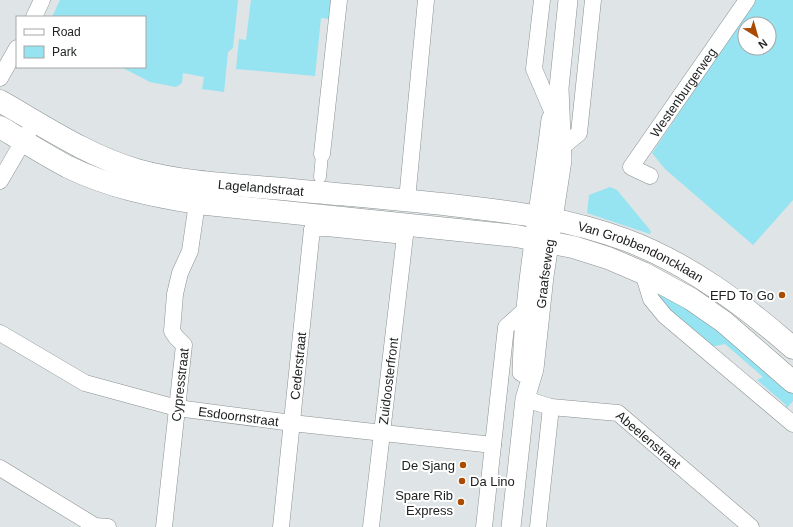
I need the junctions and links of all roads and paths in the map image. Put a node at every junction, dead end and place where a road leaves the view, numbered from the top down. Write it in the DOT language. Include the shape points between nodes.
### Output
graph roads {
  1 [pos="42,0"];
  2 [pos="339,0"];
  3 [pos="426,0"];
  4 [pos="542,0"];
  5 [pos="568,0"];
  6 [pos="593,0"];
  7 [pos="747,0"];
  8 [pos="34,16"];
  9 [pos="16,50"];
  10 [pos="0,78"];
  11 [pos="559,88"];
  12 [pos="0,101"];
  13 [pos="552,111"];
  14 [pos="35,121"];
  15 [pos="0,127"];
  16 [pos="22,141"];
  17 [pos="561,148"];
  18 [pos="322,154"];
  19 [pos="320,176"];
  20 [pos="650,176"];
  21 [pos="0,181"];
  22 [pos="407,200"];
  23 [pos="197,203"];
  24 [pos="546,217"];
  25 [pos="404,236"];
  26 [pos="542,240"];
  27 [pos="643,273"];
  28 [pos="525,310"];
  29 [pos="0,333"];
  30 [pos="793,348"];
  31 [pos="793,382"];
  32 [pos="525,399"];
  33 [pos="551,407"];
  34 [pos="177,408"];
  35 [pos="292,424"];
  36 [pos="793,424"];
  37 [pos="382,433"];
  38 [pos="493,445"];
  39 [pos="0,468"];
  40 [pos="108,527"];
  41 [pos="164,527"];
  42 [pos="281,527"];
  43 [pos="371,527"];
  44 [pos="484,527"];
  45 [pos="511,527"];
  46 [pos="538,527"];
  47 [pos="751,527"];
  1 -- 8 [label="street"];
  2 -- 18 [label="street"];
  3 -- 22 [label="street"];
  4 -- 13 [label="street" via="534,69"];
  5 -- 11 [label="street, Graafseweg"];
  6 -- 17 [label="street" via="579,133"];
  7 -- 20 [label="street, Westenburgerweg" via="631,167"];
  9 -- 10 [label="street"];
  11 -- 13 [label="street, Graafseweg"];
  11 -- 17 [label="street, Graafseweg"];
  12 -- 14 [label="main road, Lagelandstraat"];
  13 -- 24 [label="street, Graafseweg"];
  14 -- 16 [label="street"];
  14 -- 22 [label="main road, Lagelandstraat" via="106,159 147,172 199,181"];
  15 -- 16 [label="main road, Lagelandstraat"];
  16 -- 21 [label="street"];
  16 -- 23 [label="main road, Lagelandstraat" via="97,179 139,192"];
  17 -- 24 [label="street, Graafseweg" via="561,167"];
  18 -- 19 [label="street"];
  22 -- 24 [label="main road, Lagelandstraat"];
  23 -- 26 [label="main road, Lagelandstraat"];
  23 -- 34 [label="street, Cypresstraat" via="190,252 180,273 175,294 172,331 184,345"];
  24 -- 26 [label="street, Graafseweg"];
  24 -- 30 [label="main road, Van Grobbendoncklaan" via="575,223 627,240 669,260 705,280 739,304"];
  25 -- 35 [label="street, Cederstraat" via="327,228 312,229"];
  25 -- 37 [label="street, Zuidoosterfront"];
  26 -- 27 [label="main road, Van Grobbendoncklaan" via="608,258"];
  26 -- 28 [label="street, Graafseweg"];
  26 -- 32 [label="street, Graafseweg" via="544,276 534,369"];
  27 -- 31 [label="main road, Van Grobbendoncklaan" via="724,322"];
  27 -- 36 [label="street, Van Grobbendoncklaan" via="651,299 665,316"];
  28 -- 32 [label="street, Graafseweg" via="522,371"];
  28 -- 38 [label="street, Graafseweg" via="506,328"];
  29 -- 34 [label="street, Esdoornstraat" via="85,383"];
  32 -- 33 [label="street, Abeelenstraat"];
  32 -- 45 [label="street, Graafseweg"];
  33 -- 46 [label="street"];
  33 -- 47 [label="street, Abeelenstraat" via="618,413"];
  34 -- 35 [label="street, Esdoornstraat"];
  34 -- 41 [label="street, Cypresstraat"];
  35 -- 37 [label="street, Esdoornstraat"];
  35 -- 42 [label="street, Cederstraat"];
  37 -- 38 [label="street, Esdoornstraat"];
  37 -- 43 [label="street, Zuidoosterfront"];
  38 -- 44 [label="street, Graafseweg"];
  39 -- 40 [label="street" via="96,526"];
}
